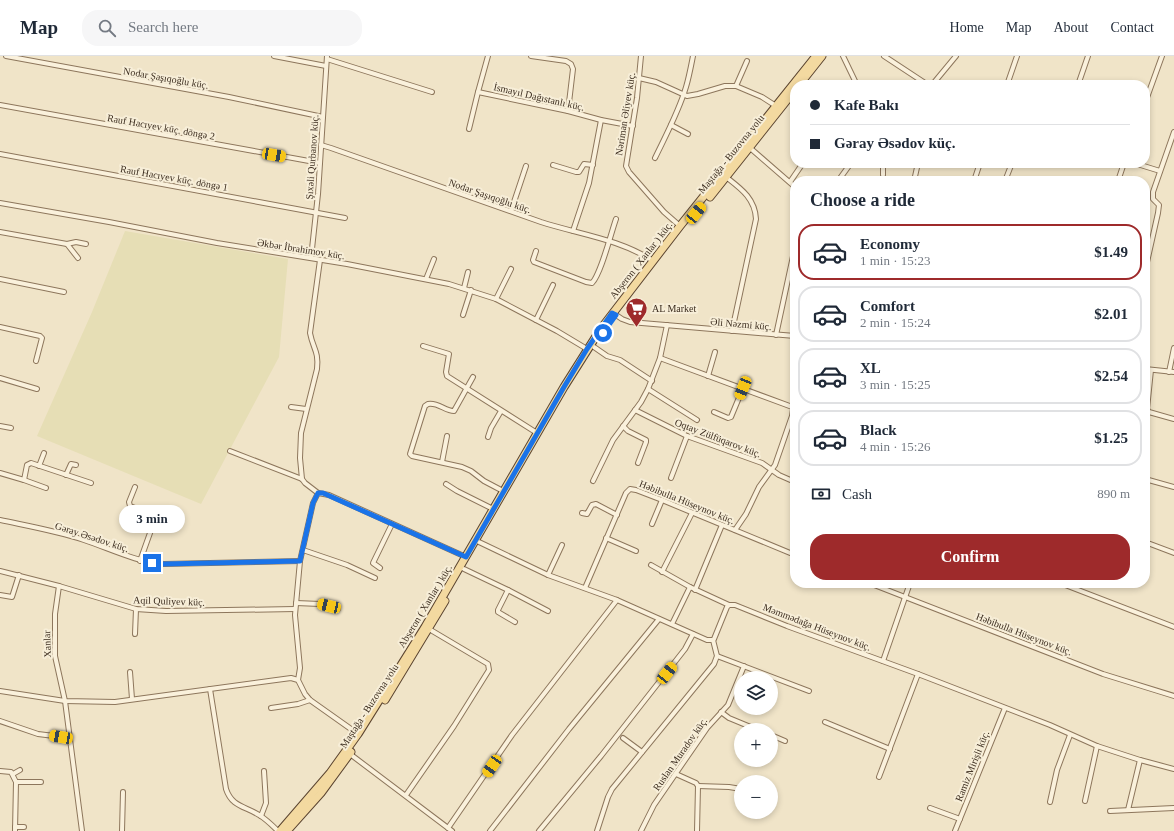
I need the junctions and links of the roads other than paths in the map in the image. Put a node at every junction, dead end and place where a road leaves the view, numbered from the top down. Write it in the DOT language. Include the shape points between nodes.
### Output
graph roads {
  1 [pos="6,56"];
  2 [pos="274,56"];
  3 [pos="488,56"];
  4 [pos="531,56"];
  5 [pos="641,56"];
  6 [pos="693,56"];
  7 [pos="816,56"];
  8 [pos="822,56"];
  9 [pos="842,56"];
  10 [pos="884,56"];
  11 [pos="956,56"];
  12 [pos="1017,56"];
  13 [pos="1088,56"];
  14 [pos="1162,56"];
  15 [pos="327,58"];
  16 [pos="746,61"];
  17 [pos="326,66"];
  18 [pos="639,78"];
  19 [pos="797,80"];
  20 [pos="803,80"];
  21 [pos="854,80"];
  22 [pos="920,80"];
  23 [pos="936,80"];
  24 [pos="1008,80"];
  25 [pos="1079,80"];
  26 [pos="736,86"];
  27 [pos="790,88"];
  28 [pos="1150,90"];
  29 [pos="432,92"];
  30 [pos="478,92"];
  31 [pos="683,95"];
  32 [pos="790,96"];
  33 [pos="0,105"];
  34 [pos="776,106"];
  35 [pos="568,111"];
  36 [pos="323,117"];
  37 [pos="601,120"];
  38 [pos="671,125"];
  39 [pos="633,126"];
  40 [pos="469,128"];
  41 [pos="1174,132"];
  42 [pos="688,134"];
  43 [pos="321,145"];
  44 [pos="749,147"];
  45 [pos="0,154"];
  46 [pos="655,158"];
  47 [pos="320,163"];
  48 [pos="553,165"];
  49 [pos="593,165"];
  50 [pos="526,166"];
  51 [pos="883,168"];
  52 [pos="1150,168"];
  53 [pos="1160,171"];
  54 [pos="883,175"];
  55 [pos="726,176"];
  56 [pos="790,182"];
  57 [pos="0,203"];
  58 [pos="316,212"];
  59 [pos="511,212"];
  60 [pos="345,218"];
  61 [pos="616,219"];
  62 [pos="680,226"];
  63 [pos="573,231"];
  64 [pos="0,232"];
  65 [pos="609,242"];
  66 [pos="67,244"];
  67 [pos="86,244"];
  68 [pos="1150,249"];
  69 [pos="536,251"];
  70 [pos="78,258"];
  71 [pos="311,258"];
  72 [pos="320,260"];
  73 [pos="434,260"];
  74 [pos="653,260"];
  75 [pos="511,269"];
  76 [pos="790,270"];
  77 [pos="468,272"];
  78 [pos="0,279"];
  79 [pos="426,279"];
  80 [pos="553,285"];
  81 [pos="464,288"];
  82 [pos="471,290"];
  83 [pos="64,292"];
  84 [pos="496,299"];
  85 [pos="614,314"];
  86 [pos="463,315"];
  87 [pos="536,320"];
  88 [pos="667,325"];
  89 [pos="0,327"];
  90 [pos="732,331"];
  91 [pos="776,335"];
  92 [pos="790,336"];
  93 [pos="423,346"];
  94 [pos="590,348"];
  95 [pos="1174,348"];
  96 [pos="715,352"];
  97 [pos="660,358"];
  98 [pos="36,361"];
  99 [pos="1151,370"];
  100 [pos="1172,372"];
  101 [pos="708,376"];
  102 [pos="473,377"];
  103 [pos="0,378"];
  104 [pos="1150,380"];
  105 [pos="652,381"];
  106 [pos="743,388"];
  107 [pos="37,389"];
  108 [pos="467,389"];
  109 [pos="648,389"];
  110 [pos="790,406"];
  111 [pos="291,407"];
  112 [pos="306,409"];
  113 [pos="635,410"];
  114 [pos="502,411"];
  115 [pos="714,412"];
  116 [pos="1150,412"];
  117 [pos="1174,419"];
  118 [pos="697,420"];
  119 [pos="790,422"];
  120 [pos="0,426"];
  121 [pos="623,426"];
  122 [pos="11,428"];
  123 [pos="537,433"];
  124 [pos="447,436"];
  125 [pos="687,436"];
  126 [pos="488,437"];
  127 [pos="230,451"];
  128 [pos="44,453"];
  129 [pos="442,462"];
  130 [pos="638,463"];
  131 [pos="76,465"];
  132 [pos="38,466"];
  133 [pos="773,470"];
  134 [pos="0,473"];
  135 [pos="66,475"];
  136 [pos="671,478"];
  137 [pos="302,479"];
  138 [pos="24,480"];
  139 [pos="790,480"];
  140 [pos="594,481"];
  141 [pos="1150,481"];
  142 [pos="91,483"];
  143 [pos="446,484"];
  144 [pos="135,487"];
  145 [pos="46,488"];
  146 [pos="1174,488"];
  147 [pos="503,491"];
  148 [pos="318,493"];
  149 [pos="662,500"];
  150 [pos="493,509"];
  151 [pos="692,513"];
  152 [pos="582,514"];
  153 [pos="617,515"];
  154 [pos="0,520"];
  155 [pos="392,524"];
  156 [pos="652,524"];
  157 [pos="722,525"];
  158 [pos="734,530"];
  159 [pos="606,538"];
  160 [pos="479,542"];
  161 [pos="1150,544"];
  162 [pos="562,545"];
  163 [pos="303,550"];
  164 [pos="636,551"];
  165 [pos="790,553"];
  166 [pos="1174,553"];
  167 [pos="466,557"];
  168 [pos="140,561"];
  169 [pos="300,561"];
  170 [pos="651,565"];
  171 [pos="380,568"];
  172 [pos="464,569"];
  173 [pos="0,571"];
  174 [pos="662,572"];
  175 [pos="548,575"];
  176 [pos="19,576"];
  177 [pos="375,578"];
  178 [pos="59,586"];
  179 [pos="690,587"];
  180 [pos="585,588"];
  181 [pos="882,588"];
  182 [pos="908,588"];
  183 [pos="1073,588"];
  184 [pos="508,590"];
  185 [pos="695,590"];
  186 [pos="0,594"];
  187 [pos="905,597"];
  188 [pos="618,600"];
  189 [pos="296,603"];
  190 [pos="729,605"];
  191 [pos="136,609"];
  192 [pos="296,609"];
  193 [pos="338,609"];
  194 [pos="548,611"];
  195 [pos="659,619"];
  196 [pos="514,622"];
  197 [pos="672,624"];
  198 [pos="1174,627"];
  199 [pos="429,629"];
  200 [pos="135,634"];
  201 [pos="693,634"];
  202 [pos="713,640"];
  203 [pos="717,656"];
  204 [pos="883,661"];
  205 [pos="744,666"];
  206 [pos="130,672"];
  207 [pos="918,674"];
  208 [pos="298,680"];
  209 [pos="210,689"];
  210 [pos="0,691"];
  211 [pos="809,691"];
  212 [pos="1174,696"];
  213 [pos="132,699"];
  214 [pos="310,700"];
  215 [pos="65,701"];
  216 [pos="271,708"];
  217 [pos="1005,708"];
  218 [pos="721,712"];
  219 [pos="0,721"];
  220 [pos="825,722"];
  221 [pos="740,723"];
  222 [pos="358,734"];
  223 [pos="1070,735"];
  224 [pos="70,738"];
  225 [pos="623,738"];
  226 [pos="778,738"];
  227 [pos="785,741"];
  228 [pos="1097,746"];
  229 [pos="890,749"];
  230 [pos="642,752"];
  231 [pos="348,753"];
  232 [pos="1140,760"];
  233 [pos="1174,769"];
  234 [pos="20,770"];
  235 [pos="0,771"];
  236 [pos="264,771"];
  237 [pos="13,774"];
  238 [pos="676,774"];
  239 [pos="879,777"];
  240 [pos="16,782"];
  241 [pos="41,782"];
  242 [pos="698,786"];
  243 [pos="734,788"];
  244 [pos="123,792"];
  245 [pos="406,795"];
  246 [pos="1085,801"];
  247 [pos="1050,802"];
  248 [pos="930,808"];
  249 [pos="1174,808"];
  250 [pos="1128,810"];
  251 [pos="1110,811"];
  252 [pos="261,816"];
  253 [pos="960,819"];
  254 [pos="24,827"];
  255 [pos="15,829"];
  256 [pos="450,830"];
  257 [pos="82,831"];
  258 [pos="122,831"];
  259 [pos="279,831"];
  260 [pos="287,831"];
  261 [pos="490,831"];
  262 [pos="539,831"];
  263 [pos="597,831"];
  264 [pos="641,831"];
  265 [pos="697,831"];
  266 [pos="955,831"];
  1 -- 36 [label="street, Nodar Şaşıqoğlu küç."];
  2 -- 17 [label="street"];
  3 -- 30 [label="street, İsmayıl Dağıstanlı küç."];
  4 -- 35 [label="street" via="571,64 573,69"];
  5 -- 18 [label="street, Nəriman Əliyev küç."];
  6 -- 31 [label="street"];
  7 -- 19 [label="main road, Abşeron ( Xanlar ) küç."];
  8 -- 20 [label="main road"];
  9 -- 21 [label="street"];
  10 -- 22 [label="street"];
  11 -- 23 [label="street"];
  12 -- 24 [label="street"];
  13 -- 25 [label="street"];
  14 -- 28 [label="street"];
  15 -- 17 [label="street, Şıxəli Qurbanov küç."];
  15 -- 29 [label="street"];
  16 -- 26 [label="street"];
  17 -- 36 [label="street, Şıxəli Qurbanov küç."];
  18 -- 31 [label="street" via="656,82"];
  18 -- 39 [label="street, Nəriman Əliyev küç."];
  26 -- 31 [label="street"];
  26 -- 34 [label="street"];
  27 -- 34 [label="main road, Abşeron ( Xanlar ) küç."];
  30 -- 35 [label="street, İsmayıl Dağıstanlı küç."];
  30 -- 40 [label="street"];
  31 -- 38 [label="street"];
  32 -- 44 [label="main road, Maştağa - Buzovna yolu"];
  33 -- 47 [label="street, Rauf Hacıyev küç. döngə 2"];
  34 -- 62 [label="main road, Abşeron ( Xanlar ) küç."];
  35 -- 37 [label="street, İsmayıl Dağıstanlı küç."];
  36 -- 43 [label="street, Şıxəli Qurbanov küç."];
  37 -- 39 [label="street, İsmayıl Dağıstanlı küç."];
  37 -- 49 [label="street"];
  38 -- 42 [label="street"];
  38 -- 46 [label="street"];
  39 -- 62 [label="street, Nəriman Əliyev küç." via="627,169 664,212"];
  41 -- 53 [label="street"];
  43 -- 47 [label="street, Şıxəli Qurbanov küç."];
  43 -- 59 [label="street, Nodar Şaşıqoğlu küç."];
  44 -- 55 [label="main road, Maştağa - Buzovna yolu"];
  44 -- 56 [label="street"];
  45 -- 58 [label="street, Rauf Hacıyev küç. döngə 1"];
  47 -- 58 [label="street, Şıxəli Qurbanov küç."];
  48 -- 49 [label="street" via="576,172 579,172 584,164"];
  49 -- 63 [label="street"];
  50 -- 59 [label="street"];
  51 -- 54 [label="street"];
  52 -- 53 [label="street"];
  53 -- 68 [label="street" via="1153,192 1158,213"];
  55 -- 85 [label="main road, Maştağa - Buzovna yolu"];
  55 -- 90 [label="street" via="751,199 756,213"];
  57 -- 71 [label="street, Əkbər İbrahimov küç."];
  58 -- 60 [label="street, Rauf Hacıyev küç. döngə 1"];
  58 -- 71 [label="street, Şıxəli Qurbanov küç."];
  59 -- 63 [label="street, Nodar Şaşıqoğlu küç."];
  61 -- 65 [label="street"];
  62 -- 74 [label="main road, Abşeron ( Xanlar ) küç."];
  63 -- 65 [label="street, Nodar Şaşıqoğlu küç."];
  64 -- 66 [label="street"];
  65 -- 69 [label="street" via="592,283 534,262"];
  65 -- 74 [label="street, Nodar Şaşıqoğlu küç." via="633,249"];
  66 -- 67 [label="street"];
  66 -- 70 [label="street"];
  71 -- 72 [label="street, Əkbər İbrahimov küç."];
  72 -- 79 [label="street, Əkbər İbrahimov küç."];
  72 -- 112 [label="street" via="310,333 318,360"];
  73 -- 79 [label="street"];
  74 -- 85 [label="main road, Abşeron ( Xanlar ) küç."];
  75 -- 84 [label="street"];
  76 -- 91 [label="street"];
  77 -- 81 [label="street"];
  78 -- 83 [label="street"];
  79 -- 81 [label="street, Əkbər İbrahimov küç."];
  80 -- 87 [label="street"];
  81 -- 82 [label="street, Əkbər İbrahimov küç."];
  82 -- 84 [label="street, Əkbər İbrahimov küç."];
  82 -- 86 [label="street"];
  84 -- 87 [label="street, Əkbər İbrahimov küç."];
  85 -- 88 [label="street, Əli Nəzmi küç." via="630,322"];
  85 -- 94 [label="main road, Maştağa - Buzovna yolu"];
  87 -- 94 [label="street, Əkbər İbrahimov küç."];
  88 -- 90 [label="street, Əli Nəzmi küç."];
  88 -- 97 [label="street"];
  89 -- 98 [label="street" via="40,336 42,338"];
  90 -- 91 [label="street, Əli Nəzmi küç."];
  91 -- 92 [label="street, Əli Nəzmi küç."];
  93 -- 108 [label="street" via="449,354 446,374"];
  94 -- 105 [label="street, Əkbər İbrahimov küç." via="620,360"];
  94 -- 123 [label="main road, Abşeron ( Xanlar ) küç."];
  94 -- 160 [label="main road, Maştağa - Buzovna yolu"];
  95 -- 100 [label="street"];
  96 -- 101 [label="street"];
  97 -- 101 [label="street"];
  97 -- 105 [label="street"];
  99 -- 100 [label="street"];
  99 -- 104 [label="street"];
  101 -- 106 [label="street"];
  102 -- 108 [label="street"];
  103 -- 107 [label="street"];
  105 -- 109 [label="street"];
  106 -- 110 [label="street"];
  106 -- 115 [label="street" via="730,417"];
  108 -- 114 [label="street"];
  108 -- 129 [label="street" via="454,411 451,412 434,403 425,406 410,454"];
  109 -- 113 [label="street"];
  109 -- 118 [label="street"];
  111 -- 112 [label="street"];
  112 -- 137 [label="street" via="300,442"];
  113 -- 121 [label="street"];
  113 -- 125 [label="street, Oqtay Zülfüqarov küç."];
  114 -- 123 [label="street"];
  114 -- 126 [label="street"];
  116 -- 117 [label="street"];
  119 -- 133 [label="street"];
  120 -- 122 [label="street"];
  121 -- 130 [label="street" via="646,440"];
  121 -- 140 [label="street" via="613,440"];
  123 -- 147 [label="main road, Abşeron ( Xanlar ) küç."];
  124 -- 129 [label="street"];
  125 -- 133 [label="street, Oqtay Zülfüqarov küç."];
  125 -- 136 [label="street"];
  127 -- 137 [label="street"];
  128 -- 132 [label="street"];
  129 -- 147 [label="street" via="466,469"];
  131 -- 135 [label="street" via="71,464"];
  132 -- 135 [label="street"];
  132 -- 138 [label="street" via="28,464"];
  133 -- 139 [label="street, Oqtay Zülfüqarov küç."];
  133 -- 158 [label="street" via="759,487 746,514"];
  134 -- 138 [label="street"];
  135 -- 142 [label="street"];
  137 -- 148 [label="street"];
  138 -- 145 [label="street"];
  141 -- 146 [label="street"];
  143 -- 150 [label="street"];
  144 -- 168 [label="street" via="130,506 155,516"];
  147 -- 150 [label="main road, Abşeron ( Xanlar ) küç."];
  148 -- 155 [label="street" via="329,495"];
  148 -- 163 [label="street" via="313,503"];
  149 -- 151 [label="street, Həbibulla Hüseynov küç."];
  149 -- 153 [label="street, Həbibulla Hüseynov küç." via="630,489 626,492"];
  149 -- 156 [label="street"];
  150 -- 167 [label="main road, Abşeron ( Xanlar ) küç."];
  151 -- 157 [label="street, Həbibulla Hüseynov küç."];
  151 -- 174 [label="street"];
  152 -- 153 [label="street" via="587,514 592,505 596,504"];
  153 -- 159 [label="street, Həbibulla Hüseynov küç."];
  154 -- 168 [label="street, Gəray Əsədov küç." via="83,540"];
  155 -- 167 [label="street"];
  155 -- 171 [label="street" via="373,563"];
  157 -- 158 [label="street, Həbibulla Hüseynov küç."];
  157 -- 185 [label="street"];
  158 -- 165 [label="street, Həbibulla Hüseynov küç."];
  159 -- 164 [label="street"];
  159 -- 180 [label="street, Həbibulla Hüseynov küç."];
  160 -- 172 [label="main road, Maştağa - Buzovna yolu"];
  160 -- 175 [label="street"];
  161 -- 166 [label="street"];
  162 -- 175 [label="street"];
  163 -- 169 [label="street"];
  163 -- 177 [label="street"];
  167 -- 222 [label="main road, Abşeron ( Xanlar ) küç."];
  168 -- 169 [label="street, Gəray Əsədov küç." via="164,564"];
  169 -- 189 [label="street"];
  170 -- 174 [label="street, Məmmədağa Hüseynov küç."];
  172 -- 184 [label="street"];
  172 -- 199 [label="main road, Maştağa - Buzovna yolu"];
  173 -- 176 [label="street, Aqil Quliyev küç."];
  174 -- 179 [label="street, Məmmədağa Hüseynov küç."];
  175 -- 180 [label="street"];
  176 -- 178 [label="street, Aqil Quliyev küç."];
  176 -- 186 [label="street" via="12,597"];
  178 -- 191 [label="street, Aqil Quliyev küç."];
  178 -- 215 [label="street, Xanlar" via="55,614 55,656"];
  179 -- 185 [label="street, Məmmədağa Hüseynov küç."];
  179 -- 197 [label="street"];
  180 -- 188 [label="street"];
  181 -- 187 [label="street, Həbibulla Hüseynov küç."];
  182 -- 187 [label="street"];
  183 -- 198 [label="street"];
  184 -- 194 [label="street"];
  184 -- 196 [label="street" via="498,612"];
  185 -- 190 [label="street, Məmmədağa Hüseynov küç."];
  187 -- 204 [label="street"];
  187 -- 212 [label="street, Həbibulla Hüseynov küç." via="1103,674"];
  188 -- 195 [label="street"];
  188 -- 256 [label="street" via="512,735"];
  189 -- 192 [label="street"];
  189 -- 193 [label="street" via="320,604"];
  190 -- 202 [label="street"];
  190 -- 204 [label="street, Məmmədağa Hüseynov küç." via="746,609"];
  191 -- 192 [label="street, Aqil Quliyev küç."];
  191 -- 200 [label="street"];
  192 -- 208 [label="street" via="295,624 300,668"];
  195 -- 197 [label="street"];
  195 -- 261 [label="street" via="568,729"];
  197 -- 201 [label="street"];
  199 -- 231 [label="main road, Maştağa - Buzovna yolu"];
  199 -- 245 [label="street" via="488,664 489,670"];
  201 -- 202 [label="street"];
  201 -- 262 [label="street" via="681,655"];
  202 -- 203 [label="street"];
  203 -- 205 [label="street"];
  203 -- 230 [label="street" via="714,664"];
  204 -- 207 [label="street, Məmmədağa Hüseynov küç."];
  205 -- 211 [label="street"];
  205 -- 218 [label="street, Ruslan Muradov küç." via="731,699"];
  206 -- 213 [label="street"];
  207 -- 217 [label="street, Məmmədağa Hüseynov küç."];
  207 -- 229 [label="street"];
  208 -- 209 [label="street" via="287,678"];
  208 -- 214 [label="street"];
  209 -- 213 [label="street"];
  209 -- 252 [label="street" via="228,797"];
  210 -- 215 [label="street"];
  213 -- 215 [label="street" via="103,702"];
  214 -- 216 [label="street"];
  214 -- 222 [label="street"];
  215 -- 224 [label="street, Xanlar"];
  217 -- 223 [label="street, Məmmədağa Hüseynov küç."];
  217 -- 253 [label="street, Ramiz Mirişli küç."];
  218 -- 221 [label="street"];
  218 -- 238 [label="street, Ruslan Muradov küç."];
  219 -- 224 [label="street" via="38,734"];
  220 -- 229 [label="street"];
  222 -- 231 [label="main road, Abşeron ( Xanlar ) küç."];
  223 -- 228 [label="street, Məmmədağa Hüseynov küç."];
  223 -- 247 [label="street" via="1057,770"];
  224 -- 257 [label="street, Xanlar"];
  225 -- 230 [label="street"];
  226 -- 227 [label="street"];
  228 -- 232 [label="street, Məmmədağa Hüseynov küç."];
  228 -- 246 [label="street"];
  229 -- 239 [label="street"];
  230 -- 263 [label="street" via="610,793"];
  231 -- 245 [label="street"];
  231 -- 259 [label="main road, Abşeron ( Xanlar ) küç."];
  231 -- 260 [label="main road, Maştağa - Buzovna yolu" via="321,793"];
  232 -- 233 [label="street, Məmmədağa Hüseynov küç."];
  232 -- 250 [label="street"];
  234 -- 237 [label="street"];
  235 -- 237 [label="street"];
  236 -- 252 [label="street" via="266,804"];
  237 -- 240 [label="street"];
  238 -- 242 [label="street"];
  238 -- 264 [label="street, Ruslan Muradov küç." via="654,805"];
  240 -- 241 [label="street"];
  240 -- 255 [label="street"];
  242 -- 243 [label="street"];
  242 -- 265 [label="street"];
  244 -- 258 [label="street"];
  245 -- 256 [label="street"];
  248 -- 253 [label="street"];
  249 -- 250 [label="street"];
  250 -- 251 [label="street"];
  252 -- 259 [label="street"];
  253 -- 266 [label="street, Ramiz Mirişli küç."];
  254 -- 255 [label="street"];
}
